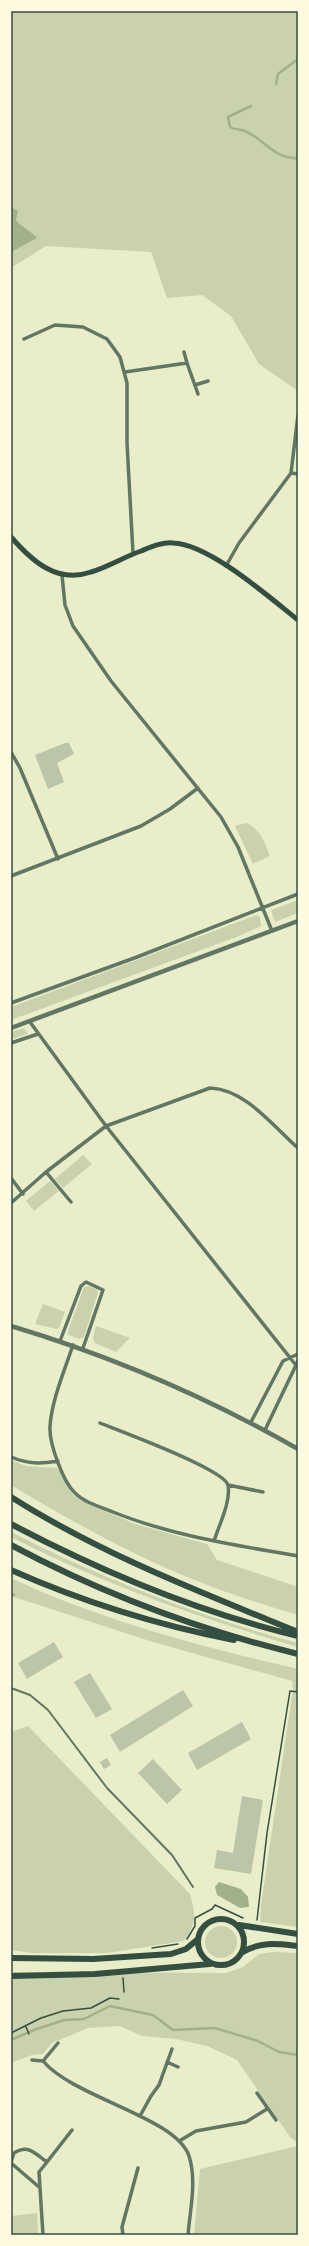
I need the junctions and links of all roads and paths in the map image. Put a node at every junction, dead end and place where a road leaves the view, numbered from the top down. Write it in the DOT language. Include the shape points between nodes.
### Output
graph roads {
  1 [pos="24,338"];
  2 [pos="184,352"];
  3 [pos="187,363"];
  4 [pos="125,372"];
  5 [pos="208,381"];
  6 [pos="195,386"];
  7 [pos="198,394"];
  8 [pos="298,415"];
  9 [pos="291,473"];
  10 [pos="298,474"];
  11 [pos="11,537"];
  12 [pos="133,554"];
  13 [pos="226,566"];
  14 [pos="62,575"];
  15 [pos="298,620"];
  16 [pos="11,752"];
  17 [pos="198,788"];
  18 [pos="58,859"];
  19 [pos="11,876"];
  20 [pos="298,894"];
  21 [pos="264,908"];
  22 [pos="298,922"];
  23 [pos="272,930"];
  24 [pos="11,1003"];
  25 [pos="30,1022"];
  26 [pos="11,1028"];
  27 [pos="38,1034"];
  28 [pos="11,1043"];
  29 [pos="106,1126"];
  30 [pos="298,1148"];
  31 [pos="46,1172"];
  32 [pos="11,1178"];
  33 [pos="23,1194"];
  34 [pos="71,1202"];
  35 [pos="11,1203"];
  36 [pos="11,1326"];
  37 [pos="60,1341"];
  38 [pos="73,1345"];
  39 [pos="83,1348"];
  40 [pos="298,1354"];
  41 [pos="288,1357"];
  42 [pos="298,1361"];
  43 [pos="295,1364"];
  44 [pos="251,1422"];
  45 [pos="100,1423"];
  46 [pos="265,1430"];
  47 [pos="298,1449"];
  48 [pos="11,1456"];
  49 [pos="58,1461"];
  50 [pos="228,1485"];
  51 [pos="263,1492"];
  52 [pos="11,1497"];
  53 [pos="11,1524"];
  54 [pos="214,1541"];
  55 [pos="11,1545"];
  56 [pos="298,1556"];
  57 [pos="11,1570"];
  58 [pos="298,1632"];
  59 [pos="298,1636"];
  60 [pos="255,1644"];
  61 [pos="298,1654"];
  62 [pos="11,1688"];
  63 [pos="298,1692"];
  64 [pos="193,1887"];
  65 [pos="246,1919"];
  66 [pos="239,1925"];
  67 [pos="252,1926"];
  68 [pos="298,1934"];
  69 [pos="198,1939"];
  70 [pos="185,1941"];
  71 [pos="179,1944"];
  72 [pos="298,1946"];
  73 [pos="150,1948"];
  74 [pos="243,1952"];
  75 [pos="11,1958"];
  76 [pos="210,1964"];
  77 [pos="11,1976"];
  78 [pos="128,1977"];
  79 [pos="124,1992"];
  80 [pos="119,1999"];
  81 [pos="25,2026"];
  82 [pos="11,2033"];
  83 [pos="29,2034"];
  84 [pos="58,2043"];
  85 [pos="172,2049"];
  86 [pos="32,2060"];
  87 [pos="43,2062"];
  88 [pos="167,2062"];
  89 [pos="178,2067"];
  90 [pos="257,2093"];
  91 [pos="267,2109"];
  92 [pos="140,2116"];
  93 [pos="276,2120"];
  94 [pos="72,2130"];
  95 [pos="181,2140"];
  96 [pos="46,2162"];
  97 [pos="11,2163"];
  98 [pos="138,2168"];
  99 [pos="39,2187"];
  100 [pos="43,2235"];
  101 [pos="123,2235"];
  102 [pos="188,2235"];
  1 -- 4 [label="street" via="55,325 83,327 107,339 120,357"];
  2 -- 3 [label="street"];
  3 -- 4 [label="street"];
  3 -- 6 [label="street"];
  4 -- 12 [label="street"];
  5 -- 6 [label="street"];
  6 -- 7 [label="street"];
  8 -- 9 [label="street"];
  9 -- 10 [label="street"];
  9 -- 13 [label="street" via="239,543"];
  11 -- 14 [label="main road" via="39,564"];
  12 -- 13 [label="main road" via="172,542 198,549"];
  12 -- 14 [label="main road" via="91,572 74,576"];
  13 -- 15 [label="main road"];
  14 -- 17 [label="street" via="65,605 73,626 85,646"];
  16 -- 18 [label="street"];
  17 -- 18 [label="street" via="141,826"];
  17 -- 21 [label="street" via="221,817 238,847"];
  18 -- 19 [label="street"];
  20 -- 21 [label="street"];
  21 -- 23 [label="street"];
  21 -- 24 [label="street"];
  22 -- 23 [label="street"];
  23 -- 25 [label="street"];
  25 -- 26 [label="street"];
  25 -- 27 [label="street"];
  27 -- 28 [label="street"];
  27 -- 29 [label="street"];
  29 -- 30 [label="street" via="203,1090 215,1088 243,1098"];
  29 -- 31 [label="street"];
  29 -- 41 [label="street"];
  31 -- 33 [label="street"];
  31 -- 34 [label="street"];
  32 -- 33 [label="street"];
  33 -- 35 [label="street"];
  36 -- 37 [label="street"];
  37 -- 38 [label="street"];
  37 -- 39 [label="street" via="81,1286 86,1282 103,1290"];
  38 -- 39 [label="street"];
  38 -- 49 [label="street" via="50,1426 51,1443"];
  39 -- 44 [label="street"];
  40 -- 41 [label="street"];
  41 -- 43 [label="street"];
  41 -- 44 [label="street" via="283,1361"];
  42 -- 43 [label="street"];
  43 -- 46 [label="street"];
  44 -- 46 [label="street"];
  45 -- 50 [label="street" via="212,1470"];
  46 -- 47 [label="street"];
  48 -- 49 [label="street" via="35,1464"];
  49 -- 54 [label="street" via="71,1489 83,1499 156,1528"];
  50 -- 51 [label="street"];
  50 -- 54 [label="street" via="224,1512"];
  52 -- 58 [label="highway" via="45,1519 155,1574"];
  53 -- 59 [label="highway" via="124,1578 216,1613"];
  54 -- 56 [label="street"];
  55 -- 60 [label="highway" via="113,1593"];
  57 -- 60 [label="highway" via="83,1599 160,1623"];
  60 -- 61 [label="highway"];
  62 -- 64 [label="lane" via="30,1695 48,1710 107,1788 172,1855"];
  63 -- 67 [label="path" via="290,1691 267,1833 258,1925"];
  65 -- 70 [label="path" via="215,1906 196,1918 195,1926"];
  66 -- 67 [label="highway"];
  66 -- 69 [label="highway" via="225,1919 214,1920 202,1929"];
  66 -- 74 [label="highway" via="245,1943"];
  67 -- 68 [label="highway"];
  69 -- 75 [label="highway" via="186,1950 171,1954 93,1960"];
  69 -- 76 [label="highway" via="199,1950"];
  71 -- 73 [label="path"];
  72 -- 74 [label="highway" via="269,1943 251,1947"];
  74 -- 76 [label="highway" via="237,1960 228,1965"];
  76 -- 77 [label="highway" via="96,1974"];
  78 -- 79 [label="path" via="122,1978"];
  80 -- 81 [label="path" via="110,1998 91,2008 63,2011"];
  81 -- 82 [label="path"];
  81 -- 83 [label="path"];
  84 -- 87 [label="street"];
  85 -- 88 [label="street"];
  86 -- 87 [label="street"];
  87 -- 92 [label="street" via="68,2082"];
  88 -- 89 [label="street"];
  88 -- 92 [label="street" via="159,2085"];
  90 -- 91 [label="street"];
  91 -- 93 [label="street"];
  91 -- 95 [label="street" via="246,2122 196,2131"];
  92 -- 95 [label="street"];
  94 -- 96 [label="street"];
  95 -- 102 [label="street" via="189,2155 193,2173"];
  96 -- 97 [label="street" via="29,2149 22,2148 14,2153"];
  96 -- 99 [label="street" via="39,2172"];
  97 -- 99 [label="street"];
  98 -- 101 [label="street" via="122,2227"];
  99 -- 100 [label="street"];
}
